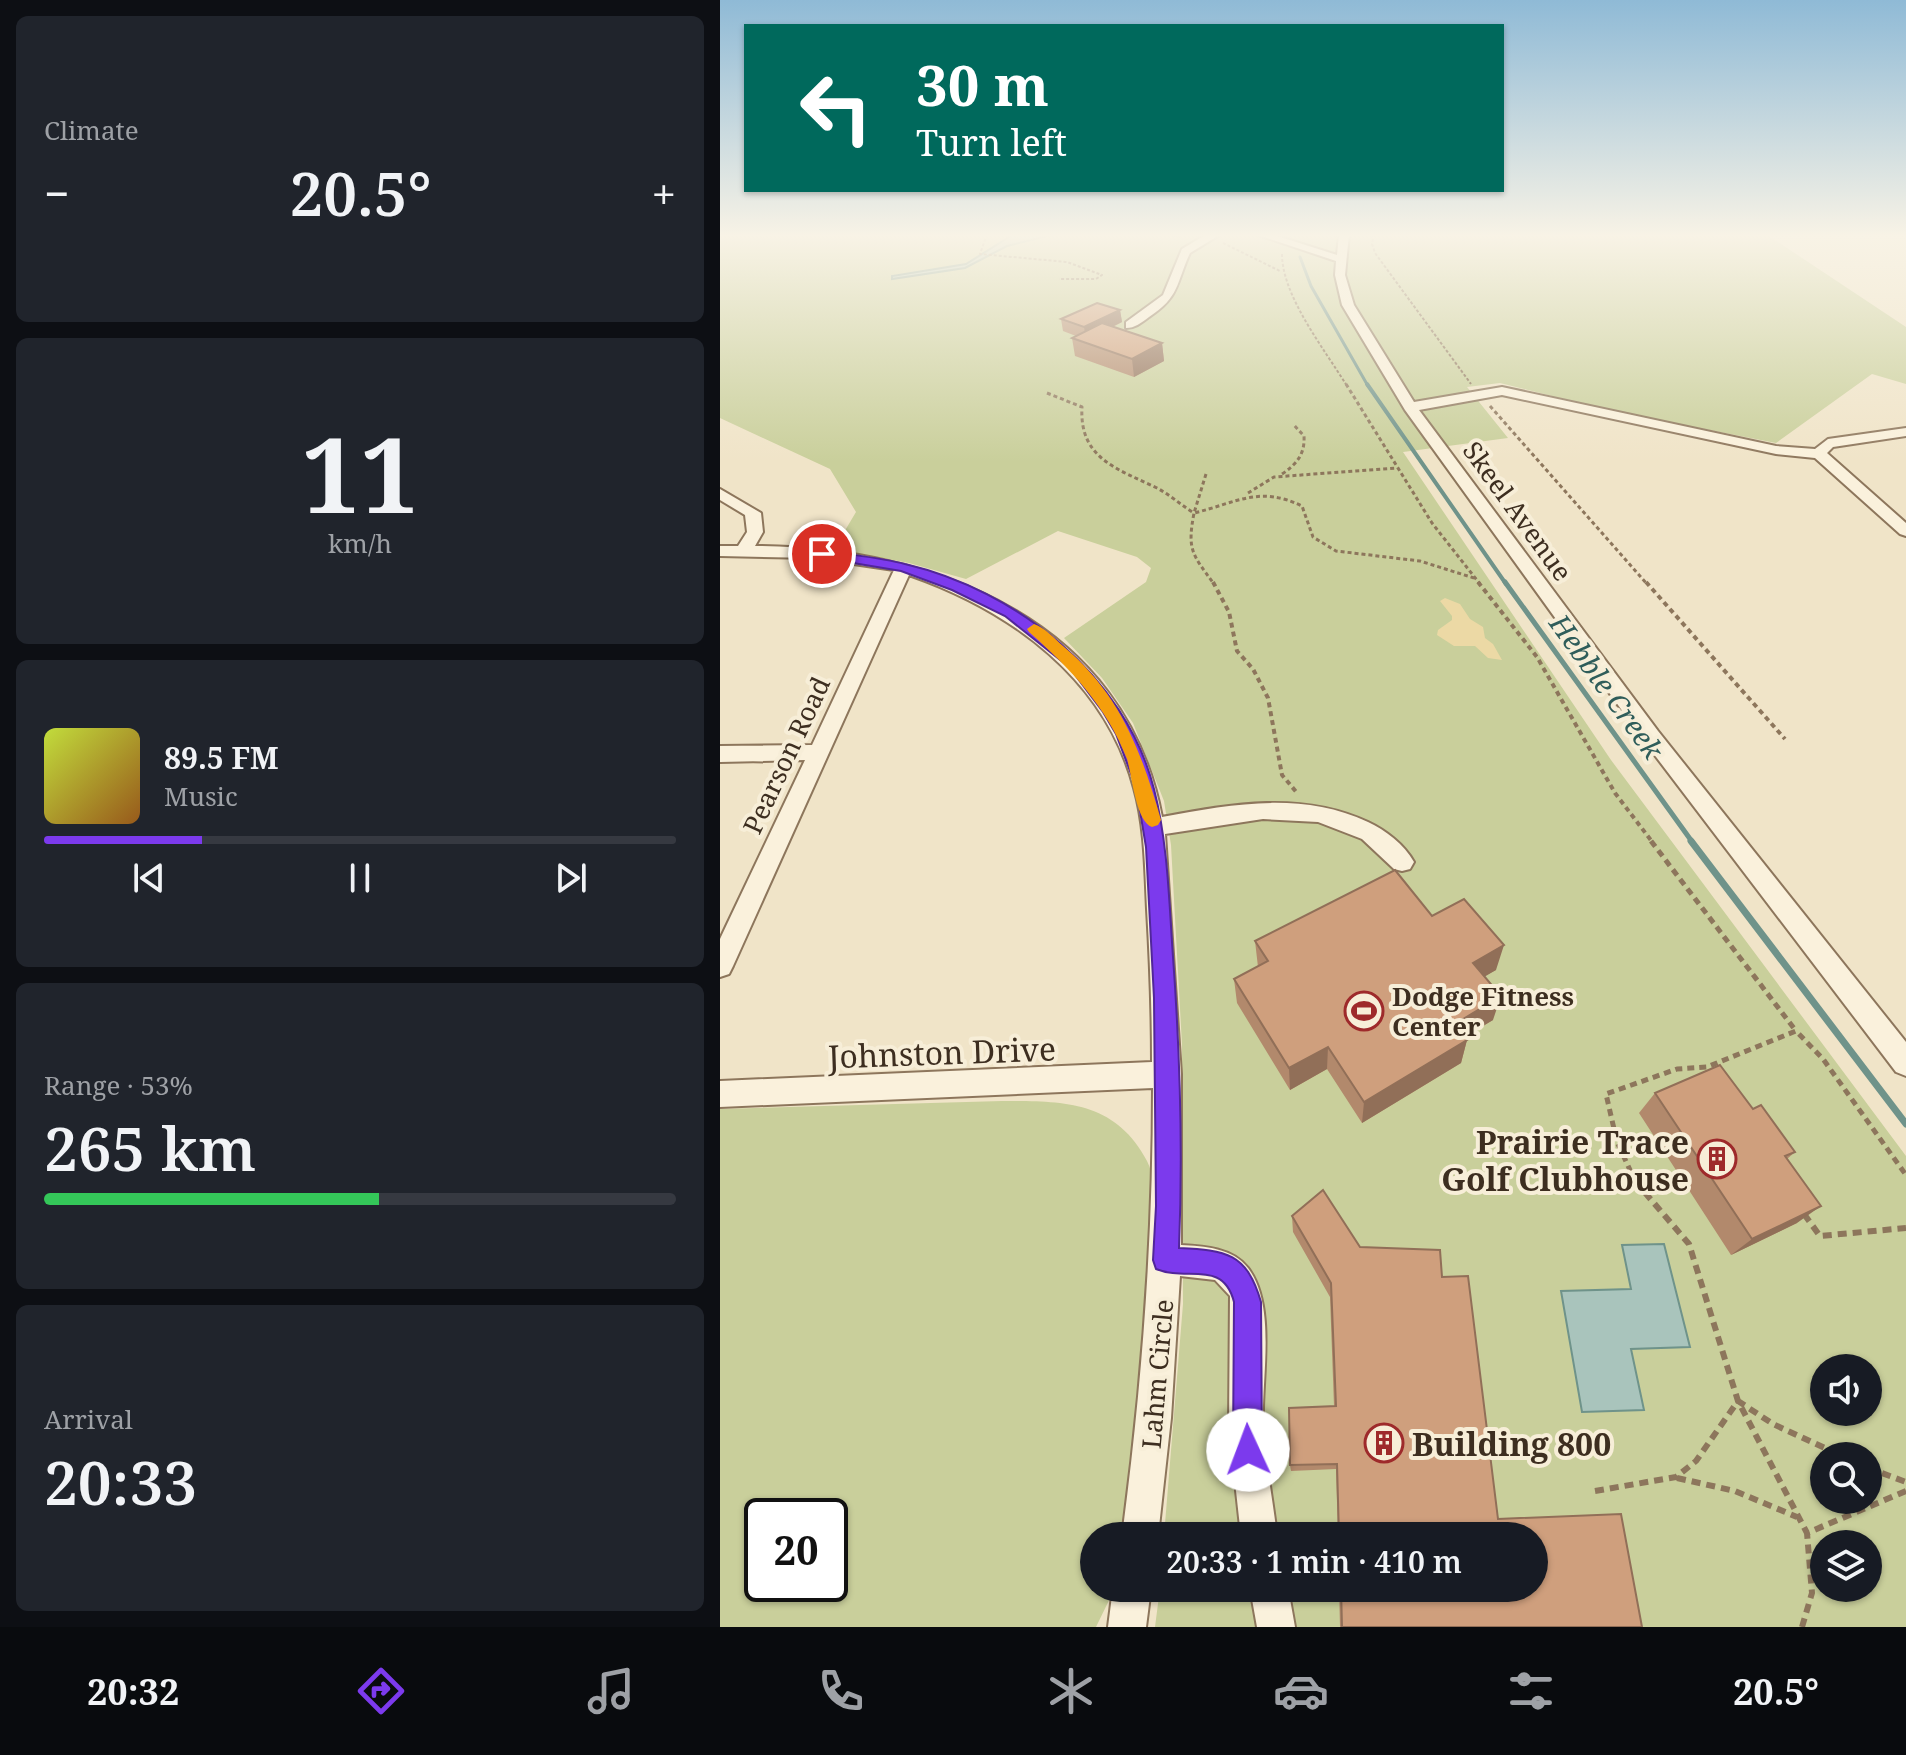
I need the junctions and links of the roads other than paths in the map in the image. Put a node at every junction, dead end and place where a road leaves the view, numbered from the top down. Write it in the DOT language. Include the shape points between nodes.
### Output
graph roads {
  1 [pos="1149,310"];
  2 [pos="1351,310"];
  3 [pos="1130,325"];
  4 [pos="1410,407"];
  5 [pos="1906,432"];
  6 [pos="1819,454"];
  7 [pos="720,494"];
  8 [pos="1906,531"];
  9 [pos="744,550"];
  10 [pos="720,551"];
  11 [pos="904,568"];
  12 [pos="819,752"];
  13 [pos="720,754"];
  14 [pos="1153,827"];
  15 [pos="1402,862"];
  16 [pos="720,966"];
  17 [pos="1906,1063"];
  18 [pos="1167,1074"];
  19 [pos="720,1094"];
  20 [pos="1166,1260"];
  21 [pos="1142,1522"];
  22 [pos="1257,1522"];
  23 [pos="1130,1602"];
  24 [pos="1272,1602"];
  25 [pos="1127,1627"];
  26 [pos="1276,1627"];
  1 -- 3 [label="street"];
  2 -- 4 [label="street, Skeel Avenue"];
  4 -- 6 [label="street" via="1502,391 1776,450"];
  4 -- 17 [label="street, Skeel Avenue" via="1651,736"];
  5 -- 6 [label="street" via="1828,443"];
  6 -- 8 [label="street"];
  7 -- 9 [label="street" via="753,513 755,532"];
  9 -- 10 [label="street, Lahm Circle"];
  9 -- 11 [label="street, Lahm Circle" via="822,554"];
  11 -- 12 [label="street, Pearson Road"];
  11 -- 14 [label="street, Lahm Circle" via="1010,613 1074,663 1124,734"];
  12 -- 13 [label="street"];
  12 -- 16 [label="street, Pearson Road"];
  14 -- 15 [label="street" via="1265,808 1334,817 1372,833"];
  14 -- 18 [label="street, Lahm Circle"];
  18 -- 19 [label="street, Johnston Drive"];
  18 -- 20 [label="street, Lahm Circle"];
  20 -- 21 [label="street, Lahm Circle"];
  20 -- 22 [label="street" via="1213,1262 1232,1270 1242,1282 1248,1302 1246,1427"];
  23 -- 25 [label="street"];
  24 -- 26 [label="street"];
}
